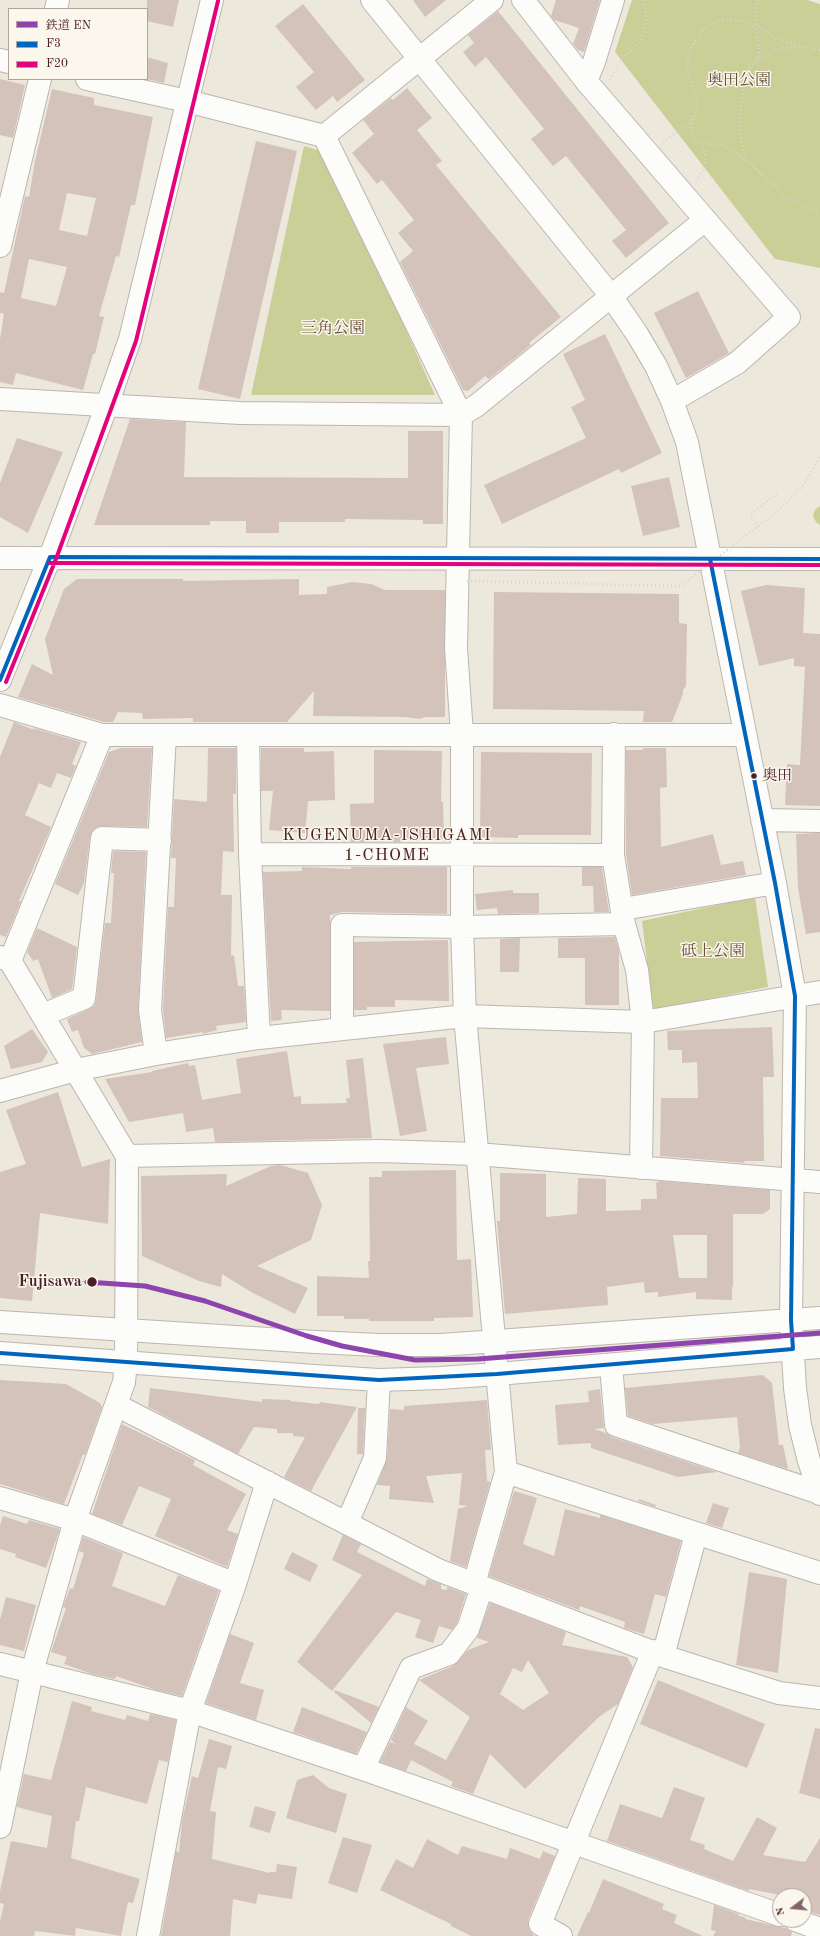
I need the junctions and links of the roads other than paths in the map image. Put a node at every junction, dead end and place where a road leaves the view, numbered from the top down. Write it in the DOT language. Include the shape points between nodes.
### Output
graph roads {
  1 [pos="212,0"];
  2 [pos="372,0"];
  3 [pos="492,0"];
  4 [pos="523,0"];
  5 [pos="613,0"];
  6 [pos="418,58"];
  7 [pos="40,80"];
  8 [pos="92,80"];
  9 [pos="592,89"];
  10 [pos="187,101"];
  11 [pos="324,136"];
  12 [pos="706,220"];
  13 [pos="0,246"];
  14 [pos="611,296"];
  15 [pos="0,399"];
  16 [pos="672,402"];
  17 [pos="107,406"];
  18 [pos="461,415"];
  19 [pos="50,557"];
  20 [pos="0,558"];
  21 [pos="458,559"];
  22 [pos="710,559"];
  23 [pos="820,560"];
  24 [pos="0,680"];
  25 [pos="0,705"];
  26 [pos="462,734"];
  27 [pos="614,734"];
  28 [pos="102,735"];
  29 [pos="165,735"];
  30 [pos="248,735"];
  31 [pos="744,735"];
  32 [pos="762,820"];
  33 [pos="820,821"];
  34 [pos="160,840"];
  35 [pos="250,854"];
  36 [pos="462,854"];
  37 [pos="612,855"];
  38 [pos="775,883"];
  39 [pos="624,917"];
  40 [pos="462,927"];
  41 [pos="5,959"];
  42 [pos="820,992"];
  43 [pos="795,996"];
  44 [pos="43,1015"];
  45 [pos="465,1016"];
  46 [pos="643,1022"];
  47 [pos="342,1028"];
  48 [pos="259,1038"];
  49 [pos="156,1054"];
  50 [pos="76,1070"];
  51 [pos="0,1091"];
  52 [pos="477,1154"];
  53 [pos="128,1156"];
  54 [pos="641,1168"];
  55 [pos="792,1180"];
  56 [pos="820,1182"];
  57 [pos="0,1307"];
  58 [pos="35,1310"];
  59 [pos="820,1318"];
  60 [pos="791,1320"];
  61 [pos="0,1322"];
  62 [pos="126,1330"];
  63 [pos="493,1342"];
  64 [pos="820,1347"];
  65 [pos="793,1349"];
  66 [pos="0,1353"];
  67 [pos="126,1362"];
  68 [pos="611,1364"];
  69 [pos="497,1374"];
  70 [pos="379,1380"];
  71 [pos="116,1405"];
  72 [pos="506,1472"];
  73 [pos="267,1482"];
  74 [pos="820,1494"];
  75 [pos="0,1498"];
  76 [pos="75,1520"];
  77 [pos="347,1523"];
  78 [pos="696,1534"];
  79 [pos="820,1573"];
  80 [pos="235,1584"];
  81 [pos="478,1585"];
  82 [pos="658,1654"];
  83 [pos="0,1664"];
  84 [pos="32,1672"];
  85 [pos="820,1698"];
  86 [pos="190,1711"];
  87 [pos="363,1769"];
  88 [pos="0,1824"];
  89 [pos="574,1844"];
  90 [pos="772,1912"];
  91 [pos="148,1936"];
  92 [pos="561,1936"];
  1 -- 10 [label="main road"];
  2 -- 6 [label="main road"];
  3 -- 6 [label="main road"];
  4 -- 9 [label="main road"];
  5 -- 9 [label="main road" via="594,62"];
  6 -- 11 [label="main road"];
  6 -- 14 [label="main road"];
  7 -- 13 [label="main road"];
  8 -- 10 [label="main road"];
  9 -- 12 [label="main road"];
  10 -- 11 [label="main road"];
  10 -- 17 [label="main road" via="150,265 132,332"];
  11 -- 18 [label="main road"];
  12 -- 14 [label="main road"];
  12 -- 16 [label="main road" via="789,317 737,363"];
  14 -- 16 [label="main road" via="656,366"];
  14 -- 18 [label="main road" via="476,406"];
  15 -- 17 [label="main road"];
  16 -- 22 [label="main road" via="687,442"];
  17 -- 18 [label="main road" via="240,413"];
  17 -- 19 [label="main road"];
  18 -- 21 [label="main road"];
  19 -- 20 [label="main road"];
  19 -- 21 [label="main road"];
  19 -- 24 [label="main road"];
  21 -- 22 [label="main road"];
  21 -- 26 [label="main road" via="456,648"];
  22 -- 23 [label="main road"];
  22 -- 31 [label="main road"];
  25 -- 28 [label="main road"];
  26 -- 27 [label="main road"];
  26 -- 30 [label="main road"];
  26 -- 36 [label="main road"];
  27 -- 31 [label="main road"];
  27 -- 37 [label="main road"];
  28 -- 29 [label="main road"];
  28 -- 41 [label="main road"];
  29 -- 30 [label="main road"];
  29 -- 34 [label="main road"];
  30 -- 35 [label="main road"];
  31 -- 32 [label="main road"];
  32 -- 33 [label="main road"];
  32 -- 38 [label="main road"];
  34 -- 44 [label="main road" via="102,838 84,998"];
  34 -- 49 [label="main road" via="150,1010"];
  35 -- 36 [label="main road"];
  35 -- 48 [label="main road"];
  36 -- 37 [label="main road"];
  36 -- 40 [label="main road"];
  37 -- 39 [label="main road"];
  38 -- 39 [label="main road"];
  38 -- 43 [label="main road"];
  39 -- 40 [label="main road"];
  39 -- 46 [label="main road" via="637,970"];
  40 -- 45 [label="main road"];
  40 -- 47 [label="main road" via="342,925"];
  41 -- 44 [label="main road"];
  42 -- 43 [label="main road"];
  43 -- 46 [label="main road"];
  43 -- 55 [label="main road"];
  44 -- 50 [label="main road"];
  45 -- 46 [label="main road"];
  45 -- 47 [label="main road"];
  45 -- 52 [label="main road"];
  46 -- 54 [label="main road"];
  47 -- 48 [label="main road"];
  48 -- 49 [label="main road"];
  49 -- 50 [label="main road"];
  50 -- 51 [label="main road"];
  50 -- 53 [label="main road"];
  52 -- 53 [label="main road" via="380,1151"];
  52 -- 54 [label="main road"];
  52 -- 63 [label="main road"];
  53 -- 62 [label="main road"];
  54 -- 55 [label="main road"];
  55 -- 56 [label="main road"];
  55 -- 60 [label="main road"];
  57 -- 58 [label="main road"];
  59 -- 60 [label="main road"];
  60 -- 63 [label="main road"];
  60 -- 65 [label="main road"];
  61 -- 62 [label="main road"];
  62 -- 63 [label="main road" via="379,1345"];
  62 -- 67 [label="main road"];
  63 -- 69 [label="main road"];
  64 -- 65 [label="main road"];
  65 -- 68 [label="main road"];
  65 -- 74 [label="main road" via="800,1425"];
  66 -- 67 [label="main road"];
  67 -- 70 [label="main road"];
  67 -- 71 [label="main road" via="124,1382"];
  68 -- 69 [label="main road"];
  68 -- 74 [label="main road" via="616,1425"];
  69 -- 70 [label="main road"];
  69 -- 72 [label="main road"];
  70 -- 77 [label="main road" via="375,1458"];
  71 -- 73 [label="main road"];
  71 -- 76 [label="main road"];
  72 -- 78 [label="main road"];
  72 -- 81 [label="main road"];
  73 -- 77 [label="main road"];
  73 -- 80 [label="main road"];
  75 -- 76 [label="main road"];
  76 -- 80 [label="main road"];
  76 -- 84 [label="main road"];
  77 -- 81 [label="main road" via="438,1570"];
  78 -- 79 [label="main road"];
  78 -- 82 [label="main road"];
  80 -- 86 [label="main road"];
  81 -- 82 [label="main road"];
  81 -- 87 [label="main road" via="468,1629 449,1654 411,1668"];
  82 -- 85 [label="main road" via="779,1693"];
  82 -- 89 [label="main road"];
  83 -- 84 [label="main road"];
  84 -- 86 [label="main road"];
  84 -- 88 [label="main road"];
  86 -- 87 [label="main road"];
  86 -- 91 [label="main road"];
  87 -- 89 [label="main road"];
  89 -- 90 [label="main road"];
  89 -- 92 [label="main road" via="540,1924"];
}
